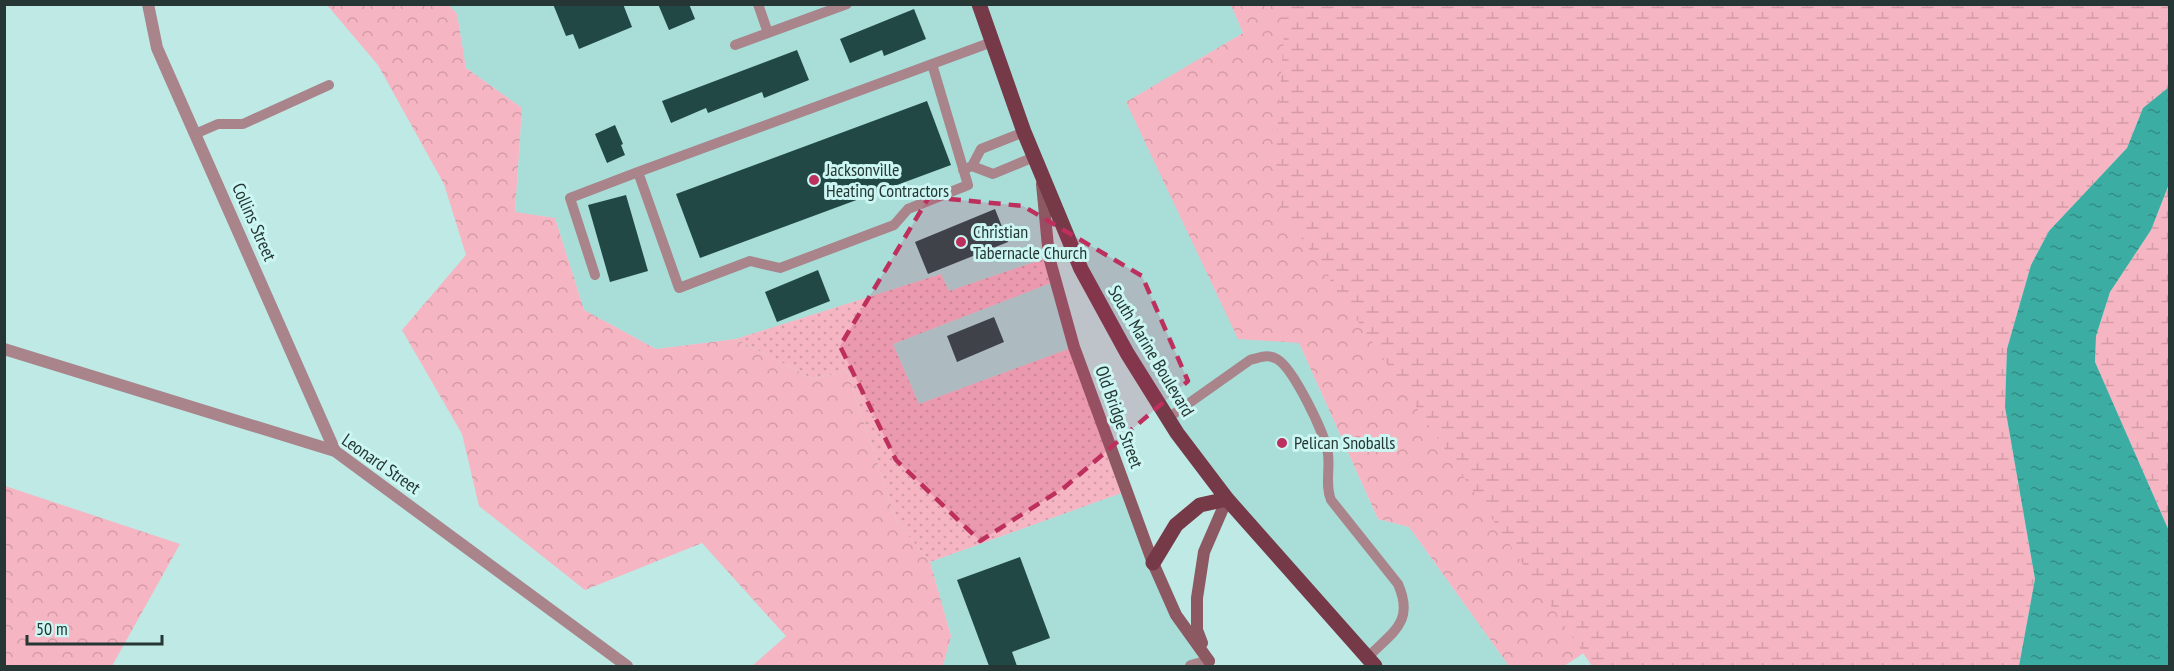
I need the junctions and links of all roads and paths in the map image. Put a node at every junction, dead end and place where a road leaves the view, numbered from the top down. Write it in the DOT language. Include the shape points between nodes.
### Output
graph roads {
  1 [pos="148,4"];
  2 [pos="758,4"];
  3 [pos="847,4"];
  4 [pos="979,4"];
  5 [pos="768,33"];
  6 [pos="992,42"];
  7 [pos="735,45"];
  8 [pos="932,64"];
  9 [pos="328,85"];
  10 [pos="1024,132"];
  11 [pos="195,134"];
  12 [pos="1034,157"];
  13 [pos="968,168"];
  14 [pos="1041,171"];
  15 [pos="638,172"];
  16 [pos="595,275"];
  17 [pos="4,349"];
  18 [pos="1168,418"];
  19 [pos="335,451"];
  20 [pos="1227,499"];
  21 [pos="1153,563"];
  22 [pos="1371,662"];
  23 [pos="1210,664"];
  24 [pos="627,666"];
  25 [pos="1191,666"];
  1 -- 11 [label="street, Collins Street" via="157,48"];
  2 -- 5 [label="lane"];
  3 -- 5 [label="lane"];
  4 -- 6 [label="main road, South Marine Boulevard"];
  5 -- 7 [label="lane"];
  6 -- 8 [label="lane"];
  6 -- 10 [label="main road, South Marine Boulevard"];
  8 -- 13 [label="lane"];
  8 -- 15 [label="lane"];
  9 -- 11 [label="lane" via="243,124 218,124"];
  10 -- 12 [label="main road, South Marine Boulevard"];
  10 -- 13 [label="lane" via="981,149"];
  11 -- 19 [label="street, Collins Street"];
  12 -- 13 [label="lane" via="993,174"];
  12 -- 14 [label="main road, South Marine Boulevard"];
  13 -- 15 [label="lane" via="968,185 908,209 894,225 780,268 750,261 679,288"];
  14 -- 18 [label="main road, South Marine Boulevard" via="1081,269"];
  14 -- 21 [label="main road, Old Bridge Street" via="1049,257 1074,348"];
  15 -- 16 [label="lane" via="570,198"];
  17 -- 19 [label="street, Leonard Street"];
  18 -- 20 [label="main road, South Marine Boulevard"];
  18 -- 22 [label="lane" via="1250,360 1266,356 1279,360 1296,382 1321,429 1328,452 1331,500 1398,584 1405,601 1402,621"];
  19 -- 24 [label="street, Leonard Street"];
  20 -- 21 [label="main road" via="1200,505 1176,525"];
  20 -- 22 [label="main road, South Marine Boulevard"];
  20 -- 23 [label="main road" via="1204,552 1197,598 1197,630"];
  21 -- 23 [label="main road, Old Bridge Street" via="1176,615"];
  23 -- 25 [label="street"];
}
